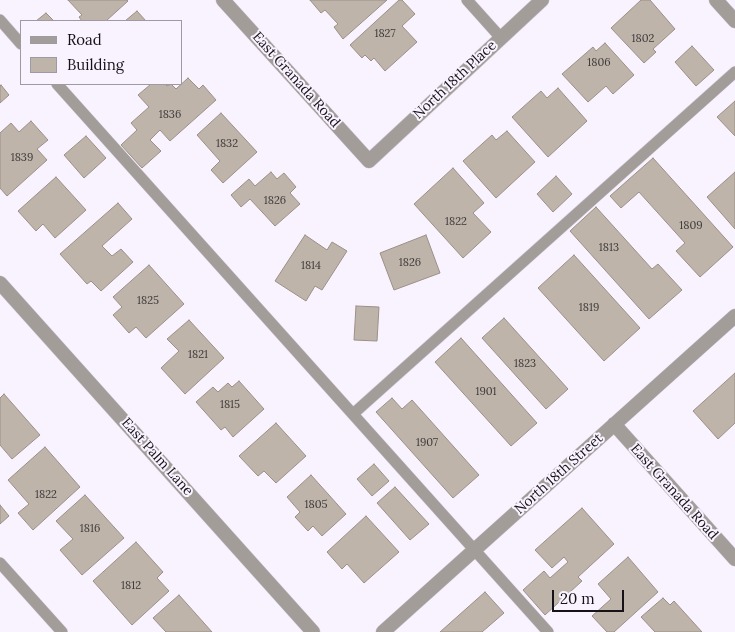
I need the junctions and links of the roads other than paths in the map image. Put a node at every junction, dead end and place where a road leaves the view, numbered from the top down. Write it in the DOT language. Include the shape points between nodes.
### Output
graph roads {
  1 [pos="223,0"];
  2 [pos="467,0"];
  3 [pos="542,0"];
  4 [pos="716,0"];
  5 [pos="0,20"];
  6 [pos="735,21"];
  7 [pos="501,38"];
  8 [pos="20,43"];
  9 [pos="735,72"];
  10 [pos="58,85"];
  11 [pos="368,161"];
  12 [pos="0,282"];
  13 [pos="735,316"];
  14 [pos="353,414"];
  15 [pos="614,424"];
  16 [pos="474,550"];
  17 [pos="735,559"];
  18 [pos="0,563"];
  19 [pos="62,632"];
  20 [pos="313,632"];
  21 [pos="383,632"];
  22 [pos="548,632"];
  1 -- 11 [label="street, East Granada Road"];
  2 -- 7 [label="lane"];
  3 -- 7 [label="street, North 18th Place"];
  4 -- 6 [label="street"];
  5 -- 8 [label="lane"];
  7 -- 11 [label="street, North 18th Place"];
  9 -- 14 [label="lane"];
  10 -- 14 [label="lane"];
  12 -- 20 [label="street, East Palm Lane"];
  13 -- 15 [label="street, North 18th Street"];
  14 -- 16 [label="lane"];
  15 -- 16 [label="street, North 18th Street"];
  15 -- 17 [label="street, East Granada Road"];
  16 -- 21 [label="street, North 18th Street"];
  16 -- 22 [label="lane"];
  18 -- 19 [label="lane"];
}
